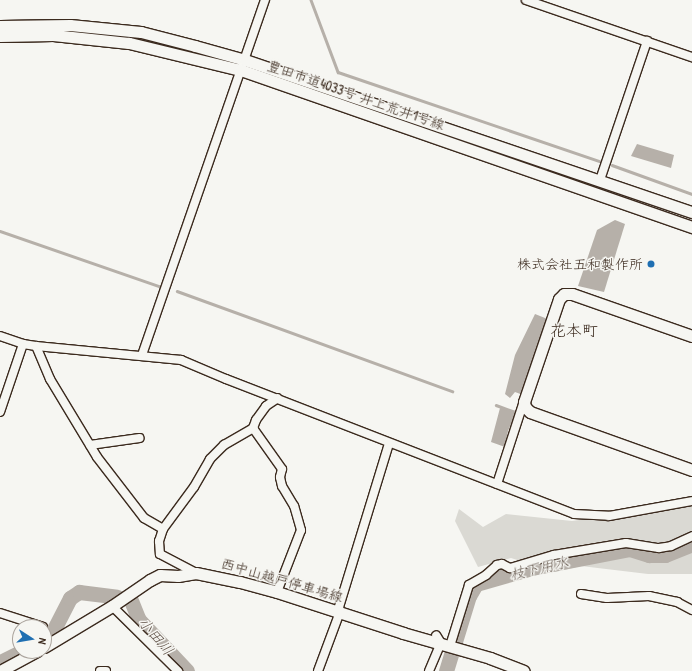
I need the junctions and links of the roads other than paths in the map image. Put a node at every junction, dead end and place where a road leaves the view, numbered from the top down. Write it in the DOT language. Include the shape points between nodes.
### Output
graph roads {
  1 [pos="265,0"];
  2 [pos="526,0"];
  3 [pos="0,26"];
  4 [pos="0,36"];
  5 [pos="647,41"];
  6 [pos="692,57"];
  7 [pos="243,65"];
  8 [pos="600,180"];
  9 [pos="692,212"];
  10 [pos="692,227"];
  11 [pos="0,336"];
  12 [pos="692,336"];
  13 [pos="23,344"];
  14 [pos="36,346"];
  15 [pos="142,355"];
  16 [pos="278,398"];
  17 [pos="524,400"];
  18 [pos="0,412"];
  19 [pos="253,428"];
  20 [pos="140,438"];
  21 [pos="389,442"];
  22 [pos="90,444"];
  23 [pos="692,470"];
  24 [pos="497,484"];
  25 [pos="692,501"];
  26 [pos="163,529"];
  27 [pos="692,536"];
  28 [pos="196,573"];
  29 [pos="276,592"];
  30 [pos="581,594"];
  31 [pos="112,606"];
  32 [pos="692,610"];
  33 [pos="340,612"];
  34 [pos="0,613"];
  35 [pos="18,619"];
  36 [pos="52,642"];
  37 [pos="446,644"];
  38 [pos="22,659"];
  39 [pos="520,670"];
  40 [pos="0,671"];
  41 [pos="100,671"];
  42 [pos="106,671"];
  43 [pos="178,671"];
  44 [pos="318,671"];
  45 [pos="429,671"];
  1 -- 7 [label="street"];
  2 -- 5 [label="street"];
  3 -- 7 [label="street, 豊田市道4033号 井上荒井1号線" via="70,25 141,32"];
  4 -- 7 [label="street, 豊田市道4033号 井上荒井1号線" via="53,35 117,41"];
  5 -- 6 [label="street"];
  5 -- 8 [label="street"];
  7 -- 8 [label="street, 豊田市道4033号 井上荒井1号線"];
  7 -- 10 [label="street, 豊田市道4033号 井上荒井1号線"];
  7 -- 15 [label="street"];
  8 -- 9 [label="street, 豊田市道4033号 井上荒井1号線"];
  11 -- 13 [label="street"];
  12 -- 17 [label="street" via="572,294 564,294 558,299"];
  13 -- 14 [label="street"];
  13 -- 18 [label="street"];
  14 -- 15 [label="street"];
  14 -- 22 [label="street" via="50,379"];
  15 -- 16 [label="street" via="181,360"];
  16 -- 19 [label="street" via="266,406"];
  16 -- 21 [label="street"];
  17 -- 23 [label="street" via="525,407 530,412"];
  17 -- 24 [label="street"];
  19 -- 26 [label="street" via="224,445 210,459 194,487"];
  19 -- 29 [label="street" via="282,468 281,481 294,506 301,530"];
  20 -- 22 [label="street"];
  21 -- 24 [label="street"];
  21 -- 33 [label="street" via="339,607"];
  22 -- 26 [label="street" via="144,518"];
  24 -- 25 [label="street" via="558,510 574,514 609,516"];
  26 -- 28 [label="street" via="159,541 160,554"];
  27 -- 37 [label="street" via="671,546 659,548 626,542 554,555 510,568 502,564 497,565 469,585"];
  28 -- 29 [label="street, 西中山越戸停車場線"];
  28 -- 31 [label="street, 西中山越戸停車場線" via="160,575"];
  29 -- 33 [label="street, 西中山越戸停車場線"];
  30 -- 32 [label="street" via="607,598 649,596 677,602"];
  31 -- 36 [label="street, 西中山越戸停車場線"];
  31 -- 43 [label="street"];
  33 -- 37 [label="street, 西中山越戸停車場線"];
  33 -- 44 [label="street"];
  34 -- 35 [label="street"];
  37 -- 39 [label="street, 西中山越戸停車場線"];
  37 -- 45 [label="street"];
  38 -- 40 [label="street"];
  41 -- 42 [label="street"];
}
